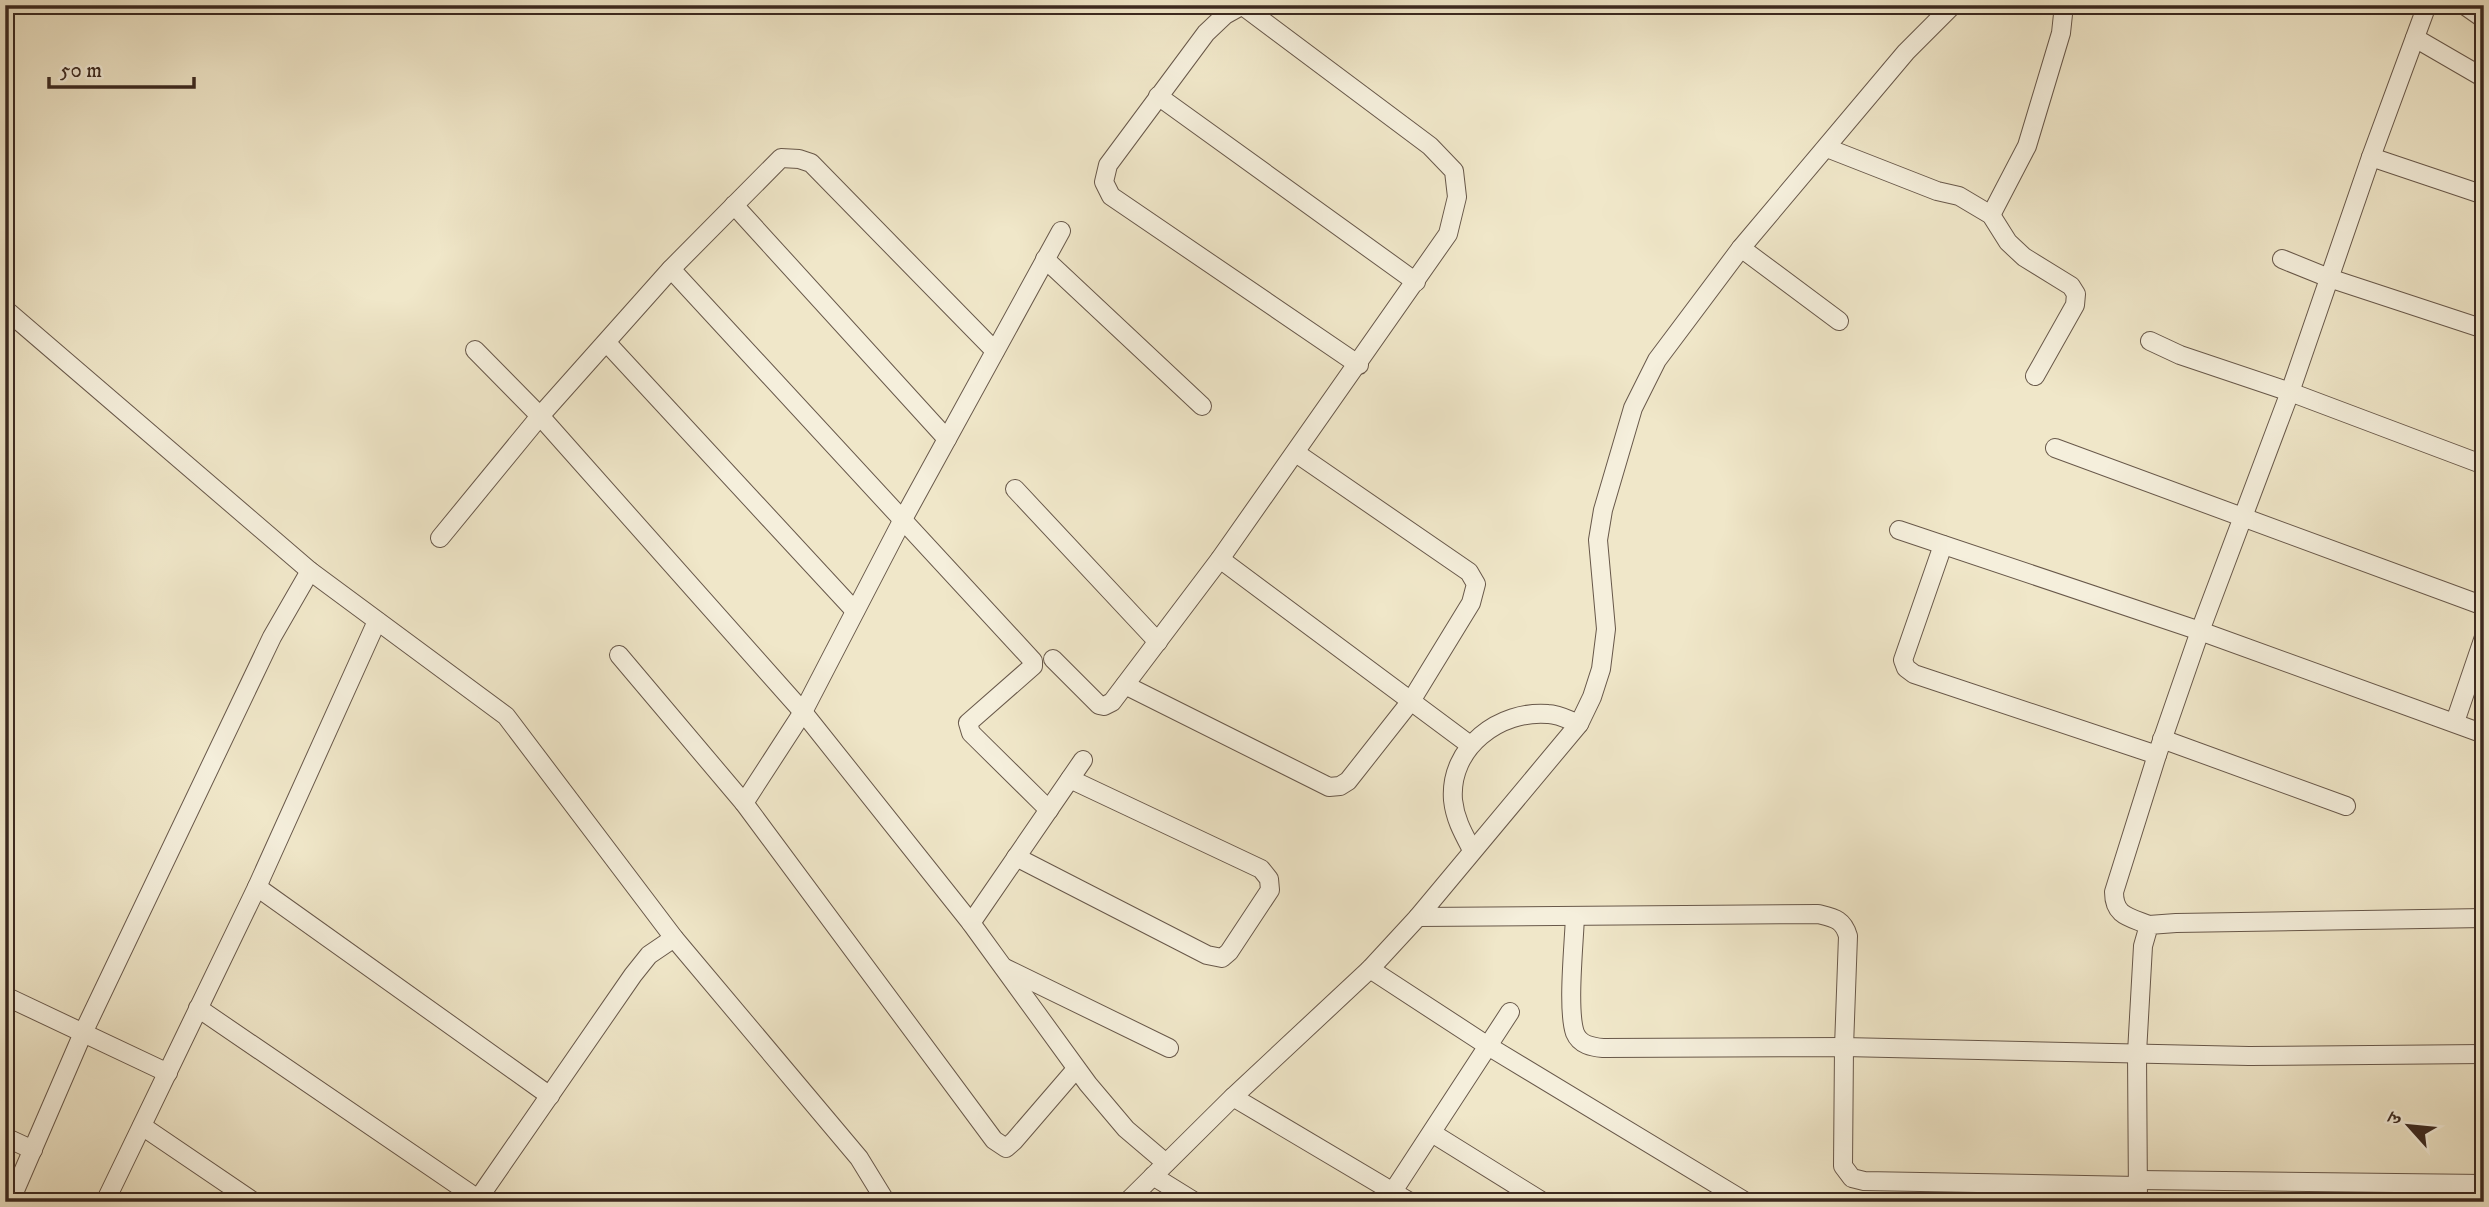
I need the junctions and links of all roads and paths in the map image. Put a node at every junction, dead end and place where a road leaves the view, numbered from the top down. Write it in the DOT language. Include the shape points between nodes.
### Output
graph roads {
  1 [pos="1243,5"];
  2 [pos="1953,5"];
  3 [pos="2064,5"];
  4 [pos="2427,5"];
  5 [pos="2464,5"];
  6 [pos="2484,19"];
  7 [pos="2415,38"];
  8 [pos="2484,78"];
  9 [pos="1158,96"];
  10 [pos="1827,148"];
  11 [pos="2371,157"];
  12 [pos="2484,195"];
  13 [pos="734,205"];
  14 [pos="1991,215"];
  15 [pos="1061,230"];
  16 [pos="1741,248"];
  17 [pos="1045,259"];
  18 [pos="2282,259"];
  19 [pos="671,269"];
  20 [pos="2329,278"];
  21 [pos="1416,282"];
  22 [pos="5,309"];
  23 [pos="1839,321"];
  24 [pos="2484,329"];
  25 [pos="2150,341"];
  26 [pos="607,343"];
  27 [pos="475,350"];
  28 [pos="995,351"];
  29 [pos="1359,365"];
  30 [pos="2035,376"];
  31 [pos="2290,392"];
  32 [pos="1202,406"];
  33 [pos="540,416"];
  34 [pos="947,439"];
  35 [pos="2055,448"];
  36 [pos="1296,453"];
  37 [pos="2484,465"];
  38 [pos="1015,489"];
  39 [pos="2243,516"];
  40 [pos="902,520"];
  41 [pos="1899,530"];
  42 [pos="440,538"];
  43 [pos="1943,545"];
  44 [pos="1220,559"];
  45 [pos="310,571"];
  46 [pos="2484,606"];
  47 [pos="855,611"];
  48 [pos="377,621"];
  49 [pos="2200,631"];
  50 [pos="2484,636"];
  51 [pos="1158,642"];
  52 [pos="619,655"];
  53 [pos="1052,659"];
  54 [pos="1125,685"];
  55 [pos="1411,701"];
  56 [pos="803,712"];
  57 [pos="2455,722"];
  58 [pos="1579,724"];
  59 [pos="2484,734"];
  60 [pos="1470,745"];
  61 [pos="2159,747"];
  62 [pos="1083,761"];
  63 [pos="1070,779"];
  64 [pos="744,803"];
  65 [pos="2346,806"];
  66 [pos="1049,810"];
  67 [pos="1472,850"];
  68 [pos="1016,857"];
  69 [pos="257,887"];
  70 [pos="1575,916"];
  71 [pos="1418,917"];
  72 [pos="2484,918"];
  73 [pos="971,923"];
  74 [pos="2144,923"];
  75 [pos="674,938"];
  76 [pos="1002,966"];
  77 [pos="1370,969"];
  78 [pos="5,996"];
  79 [pos="198,1008"];
  80 [pos="1510,1012"];
  81 [pos="83,1033"];
  82 [pos="1488,1046"];
  83 [pos="1844,1046"];
  84 [pos="1169,1048"];
  85 [pos="2137,1053"];
  86 [pos="2484,1054"];
  87 [pos="1076,1069"];
  88 [pos="167,1073"];
  89 [pos="550,1096"];
  90 [pos="1233,1097"];
  91 [pos="142,1126"];
  92 [pos="1432,1133"];
  93 [pos="5,1137"];
  94 [pos="33,1150"];
  95 [pos="1166,1163"];
  96 [pos="1153,1176"];
  97 [pos="2484,1184"];
  98 [pos="2138,1189"];
  99 [pos="1390,1197"];
  100 [pos="477,1201"];
  101 [pos="10,1202"];
  102 [pos="105,1202"];
  103 [pos="254,1202"];
  104 [pos="886,1202"];
  105 [pos="1127,1202"];
  106 [pos="1195,1202"];
  107 [pos="1410,1202"];
  108 [pos="1543,1202"];
  109 [pos="1746,1202"];
  1 -- 9 [label="street" via="1206,33"];
  1 -- 21 [label="street" via="1430,146 1454,171 1457,197 1448,234"];
  2 -- 10 [label="street" via="1906,52"];
  3 -- 14 [label="street" via="2061,33 2027,146"];
  4 -- 7 [label="street"];
  5 -- 6 [label="street"];
  7 -- 8 [label="street"];
  7 -- 11 [label="street"];
  9 -- 21 [label="street"];
  9 -- 29 [label="street" via="1108,165 1104,182 1111,196"];
  10 -- 14 [label="street" via="1959,196"];
  10 -- 16 [label="street"];
  11 -- 12 [label="street"];
  11 -- 20 [label="street"];
  13 -- 19 [label="street"];
  13 -- 28 [label="street" via="780,158 811,163"];
  13 -- 34 [label="street"];
  14 -- 30 [label="street" via="2024,257 2071,286 2076,294 2075,304"];
  15 -- 17 [label="street"];
  16 -- 23 [label="street"];
  16 -- 58 [label="street" via="1657,360 1633,408 1598,540 1606,629 1601,669"];
  17 -- 28 [label="street"];
  17 -- 32 [label="street"];
  18 -- 20 [label="street"];
  19 -- 26 [label="street"];
  19 -- 40 [label="street"];
  20 -- 24 [label="street"];
  20 -- 31 [label="street"];
  21 -- 29 [label="street"];
  22 -- 45 [label="street"];
  25 -- 31 [label="street"];
  26 -- 33 [label="street"];
  26 -- 47 [label="street"];
  27 -- 33 [label="street"];
  28 -- 34 [label="street"];
  29 -- 36 [label="street"];
  31 -- 37 [label="street"];
  31 -- 39 [label="street"];
  33 -- 42 [label="street"];
  33 -- 56 [label="street"];
  34 -- 40 [label="street"];
  35 -- 39 [label="street"];
  36 -- 44 [label="street"];
  36 -- 55 [label="street" via="1469,572 1476,584 1471,603"];
  38 -- 51 [label="street"];
  39 -- 46 [label="street"];
  39 -- 49 [label="street"];
  40 -- 47 [label="street"];
  40 -- 66 [label="street" via="1033,661 1033,666 968,723 971,733"];
  41 -- 43 [label="street"];
  43 -- 49 [label="street"];
  43 -- 61 [label="street" via="1903,660 1906,668"];
  44 -- 51 [label="street"];
  44 -- 55 [label="street"];
  45 -- 48 [label="street"];
  45 -- 81 [label="street" via="272,637"];
  47 -- 56 [label="street"];
  48 -- 69 [label="street"];
  48 -- 75 [label="street" via="506,716"];
  49 -- 57 [label="street"];
  49 -- 61 [label="street"];
  50 -- 57 [label="street"];
  51 -- 54 [label="street"];
  52 -- 64 [label="street"];
  53 -- 54 [label="street" via="1099,705 1108,705"];
  54 -- 55 [label="street" via="1329,787 1348,781"];
  55 -- 60 [label="street"];
  56 -- 64 [label="street"];
  56 -- 73 [label="street"];
  57 -- 59 [label="street"];
  58 -- 60 [label="street" via="1551,714 1521,714 1493,725"];
  58 -- 67 [label="street"];
  60 -- 67 [label="street" via="1457,770 1453,798 1458,825"];
  61 -- 65 [label="street"];
  61 -- 74 [label="street" via="2114,892 2118,911"];
  62 -- 63 [label="street"];
  63 -- 66 [label="street"];
  63 -- 68 [label="street" via="1261,869 1270,890 1229,953 1222,958 1208,956"];
  64 -- 87 [label="street" via="994,1140 1006,1148"];
  66 -- 68 [label="street"];
  67 -- 71 [label="street"];
  68 -- 73 [label="street"];
  69 -- 79 [label="street"];
  69 -- 89 [label="street"];
  70 -- 71 [label="street"];
  70 -- 83 [label="street" via="1572,1011 1576,1035 1587,1046"];
  70 -- 83 [label="street" via="1832,917 1844,925 1848,936"];
  71 -- 77 [label="street"];
  72 -- 74 [label="street"];
  73 -- 76 [label="street"];
  74 -- 85 [label="street"];
  75 -- 89 [label="street" via="649,955"];
  75 -- 104 [label="street" via="859,1158"];
  76 -- 84 [label="street"];
  76 -- 87 [label="street"];
  77 -- 82 [label="street"];
  77 -- 90 [label="street"];
  78 -- 81 [label="street"];
  79 -- 88 [label="street"];
  79 -- 100 [label="street"];
  80 -- 82 [label="street"];
  81 -- 88 [label="street"];
  81 -- 94 [label="street"];
  82 -- 92 [label="street"];
  82 -- 109 [label="street"];
  83 -- 85 [label="street"];
  83 -- 98 [label="street" via="1843,1166 1852,1178"];
  85 -- 86 [label="street"];
  85 -- 98 [label="street"];
  87 -- 95 [label="street" via="1126,1129"];
  88 -- 91 [label="street"];
  89 -- 100 [label="street"];
  90 -- 95 [label="street"];
  90 -- 99 [label="street"];
  91 -- 102 [label="street"];
  91 -- 103 [label="street"];
  92 -- 99 [label="street"];
  92 -- 108 [label="street"];
  93 -- 94 [label="street"];
  94 -- 101 [label="street"];
  95 -- 96 [label="street"];
  96 -- 105 [label="street"];
  96 -- 106 [label="street"];
  97 -- 98 [label="street"];
  99 -- 107 [label="street"];
}
